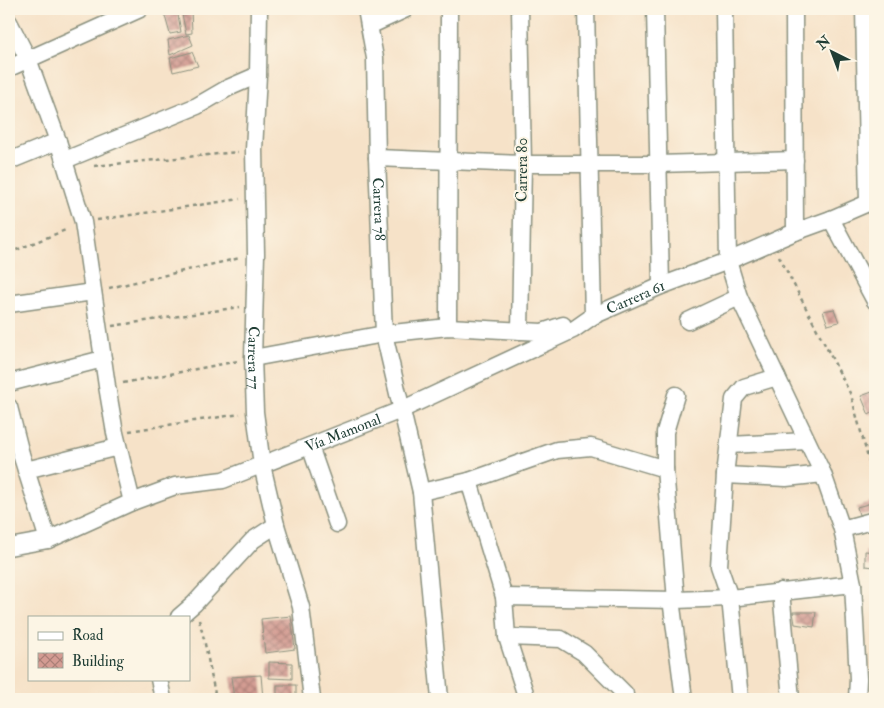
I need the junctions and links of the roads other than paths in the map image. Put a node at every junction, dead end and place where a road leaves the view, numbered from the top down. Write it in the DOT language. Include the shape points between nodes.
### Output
graph roads {
  1 [pos="259,9"];
  2 [pos="366,9"];
  3 [pos="406,9"];
  4 [pos="449,9"];
  5 [pos="520,9"];
  6 [pos="586,9"];
  7 [pos="655,9"];
  8 [pos="724,9"];
  9 [pos="794,9"];
  10 [pos="864,9"];
  11 [pos="130,11"];
  12 [pos="9,22"];
  13 [pos="369,26"];
  14 [pos="28,59"];
  15 [pos="9,68"];
  16 [pos="258,75"];
  17 [pos="58,141"];
  18 [pos="377,158"];
  19 [pos="795,160"];
  20 [pos="9,161"];
  21 [pos="449,161"];
  22 [pos="726,162"];
  23 [pos="523,164"];
  24 [pos="589,164"];
  25 [pos="658,164"];
  26 [pos="66,165"];
  27 [pos="872,202"];
  28 [pos="832,219"];
  29 [pos="795,232"];
  30 [pos="728,261"];
  31 [pos="661,286"];
  32 [pos="93,292"];
  33 [pos="739,297"];
  34 [pos="875,301"];
  35 [pos="9,304"];
  36 [pos="593,316"];
  37 [pos="688,321"];
  38 [pos="448,327"];
  39 [pos="520,331"];
  40 [pos="384,334"];
  41 [pos="253,358"];
  42 [pos="103,359"];
  43 [pos="777,377"];
  44 [pos="9,383"];
  45 [pos="676,395"];
  46 [pos="9,407"];
  47 [pos="401,410"];
  48 [pos="117,440"];
  49 [pos="807,441"];
  50 [pos="728,445"];
  51 [pos="310,446"];
  52 [pos="15,455"];
  53 [pos="262,465"];
  54 [pos="665,468"];
  55 [pos="26,470"];
  56 [pos="823,474"];
  57 [pos="725,475"];
  58 [pos="469,481"];
  59 [pos="421,492"];
  60 [pos="132,502"];
  61 [pos="875,520"];
  62 [pos="337,524"];
  63 [pos="276,526"];
  64 [pos="842,529"];
  65 [pos="48,540"];
  66 [pos="9,547"];
  67 [pos="853,584"];
  68 [pos="781,591"];
  69 [pos="504,597"];
  70 [pos="730,598"];
  71 [pos="674,599"];
  72 [pos="180,616"];
  73 [pos="508,637"];
  74 [pos="159,680"];
  75 [pos="625,694"];
  76 [pos="163,699"];
  77 [pos="312,699"];
  78 [pos="440,699"];
  79 [pos="527,699"];
  80 [pos="684,699"];
  81 [pos="740,699"];
  82 [pos="791,699"];
  83 [pos="857,699"];
  1 -- 16 [label="street, Carrera 77"];
  2 -- 13 [label="street, Carrera 78"];
  3 -- 13 [label="street"];
  4 -- 21 [label="street"];
  5 -- 23 [label="street, Carrera 80"];
  6 -- 24 [label="street"];
  7 -- 25 [label="street"];
  8 -- 22 [label="street"];
  9 -- 19 [label="street"];
  10 -- 27 [label="street"];
  11 -- 14 [label="street"];
  12 -- 14 [label="street"];
  13 -- 18 [label="street, Carrera 78" via="375,58"];
  14 -- 15 [label="street"];
  14 -- 17 [label="street"];
  16 -- 26 [label="street"];
  16 -- 41 [label="street, Carrera 77" via="254,150"];
  17 -- 20 [label="street"];
  17 -- 26 [label="street"];
  18 -- 21 [label="street"];
  18 -- 40 [label="street, Carrera 78"];
  19 -- 22 [label="street"];
  19 -- 29 [label="street"];
  21 -- 23 [label="street"];
  21 -- 38 [label="street"];
  22 -- 25 [label="street"];
  22 -- 30 [label="street"];
  23 -- 24 [label="street"];
  23 -- 39 [label="street, Carrera 80"];
  24 -- 25 [label="street"];
  24 -- 36 [label="street"];
  25 -- 31 [label="street"];
  26 -- 32 [label="street" via="83,222"];
  27 -- 28 [label="street, Carrera 61"];
  28 -- 29 [label="street, Carrera 61"];
  28 -- 34 [label="street"];
  29 -- 30 [label="street, Carrera 61"];
  30 -- 31 [label="street, Carrera 61"];
  30 -- 33 [label="street"];
  31 -- 36 [label="street, Carrera 61"];
  32 -- 35 [label="street"];
  32 -- 42 [label="street"];
  33 -- 37 [label="street"];
  33 -- 43 [label="street"];
  36 -- 39 [label="street" via="542,332"];
  36 -- 47 [label="street, Carrera 61" via="573,330"];
  38 -- 39 [label="street"];
  38 -- 40 [label="street"];
  40 -- 41 [label="street"];
  40 -- 47 [label="street, Carrera 78"];
  41 -- 53 [label="street, Carrera 77" via="254,412"];
  42 -- 44 [label="street"];
  42 -- 48 [label="street"];
  43 -- 49 [label="street"];
  43 -- 50 [label="street" via="744,387 739,393 734,400"];
  45 -- 54 [label="street" via="665,432"];
  46 -- 52 [label="street"];
  47 -- 51 [label="street, Vía Mamonal"];
  47 -- 59 [label="street, Vía Mamonal"];
  48 -- 55 [label="street"];
  48 -- 60 [label="street"];
  49 -- 50 [label="street"];
  49 -- 56 [label="street"];
  50 -- 57 [label="street"];
  51 -- 53 [label="street, Vía Mamonal"];
  51 -- 62 [label="street"];
  52 -- 55 [label="street"];
  53 -- 60 [label="street, Vía Mamonal" via="223,480 175,486"];
  53 -- 63 [label="street, Carrera 77"];
  54 -- 58 [label="street" via="591,447 557,450"];
  54 -- 71 [label="street"];
  55 -- 65 [label="street"];
  56 -- 57 [label="street" via="786,478"];
  56 -- 64 [label="street"];
  57 -- 70 [label="street" via="719,566"];
  58 -- 59 [label="street"];
  58 -- 69 [label="street"];
  59 -- 78 [label="street, Vía Mamonal"];
  60 -- 65 [label="street, Vía Mamonal"];
  61 -- 64 [label="street"];
  63 -- 72 [label="street" via="253,540"];
  63 -- 77 [label="street, Carrera 77" via="301,607"];
  64 -- 67 [label="street"];
  65 -- 66 [label="street, Vía Mamonal"];
  67 -- 68 [label="street"];
  67 -- 83 [label="street"];
  68 -- 70 [label="street"];
  68 -- 82 [label="street"];
  69 -- 71 [label="street"];
  69 -- 73 [label="street"];
  70 -- 71 [label="street"];
  70 -- 81 [label="street"];
  71 -- 80 [label="street"];
  73 -- 75 [label="street" via="561,639 584,653"];
  73 -- 79 [label="street"];
  74 -- 76 [label="street"];
}
